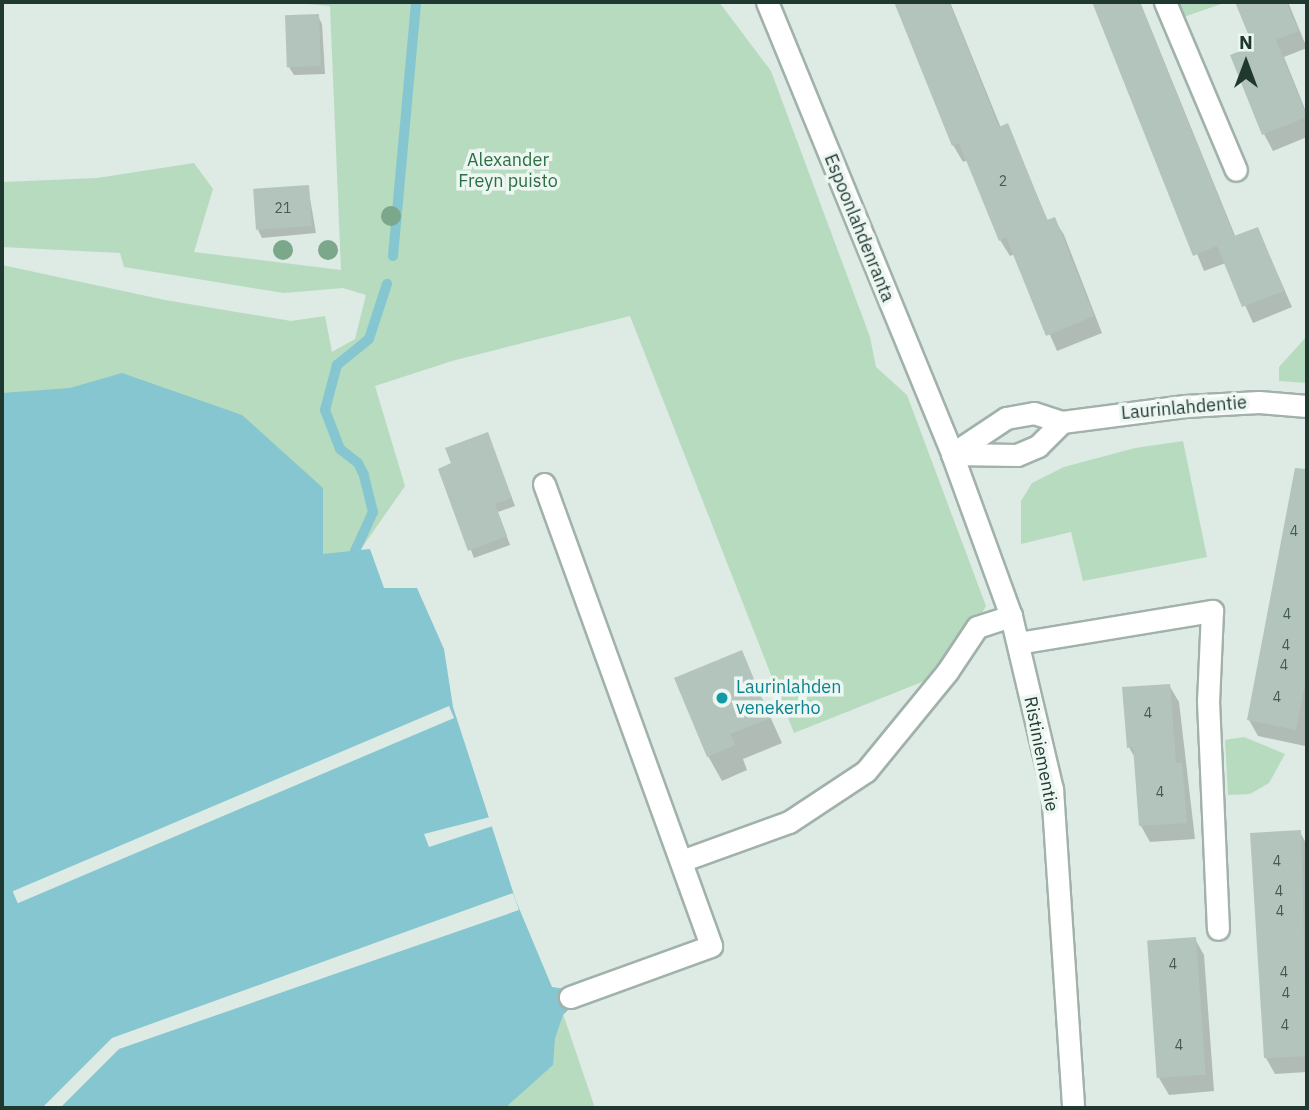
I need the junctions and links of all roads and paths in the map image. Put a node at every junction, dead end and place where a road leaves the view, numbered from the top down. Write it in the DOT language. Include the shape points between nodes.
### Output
graph roads {
  1 [pos="767,2"];
  2 [pos="1165,2"];
  3 [pos="1236,170"];
  4 [pos="1307,406"];
  5 [pos="1062,422"];
  6 [pos="951,454"];
  7 [pos="544,484"];
  8 [pos="1012,616"];
  9 [pos="1018,643"];
  10 [pos="681,861"];
  11 [pos="1218,929"];
  12 [pos="570,997"];
  13 [pos="1073,1108"];
  1 -- 6 [label="street, Espoonlahdenranta"];
  2 -- 3 [label="street"];
  4 -- 5 [label="street, Laurinlahdentie" via="1259,402 1185,406"];
  5 -- 6 [label="street" via="1038,446 1017,455"];
  5 -- 6 [label="street, Laurinlahdentie" via="1034,413 1006,418"];
  6 -- 8 [label="street, Ristiniementie"];
  7 -- 10 [label="street"];
  8 -- 9 [label="street, Ristiniementie"];
  8 -- 10 [label="street" via="977,627 947,673 866,771 789,822"];
  9 -- 11 [label="street" via="1212,611 1208,701"];
  9 -- 13 [label="street, Ristiniementie" via="1052,789"];
  10 -- 12 [label="street" via="711,946"];
}
